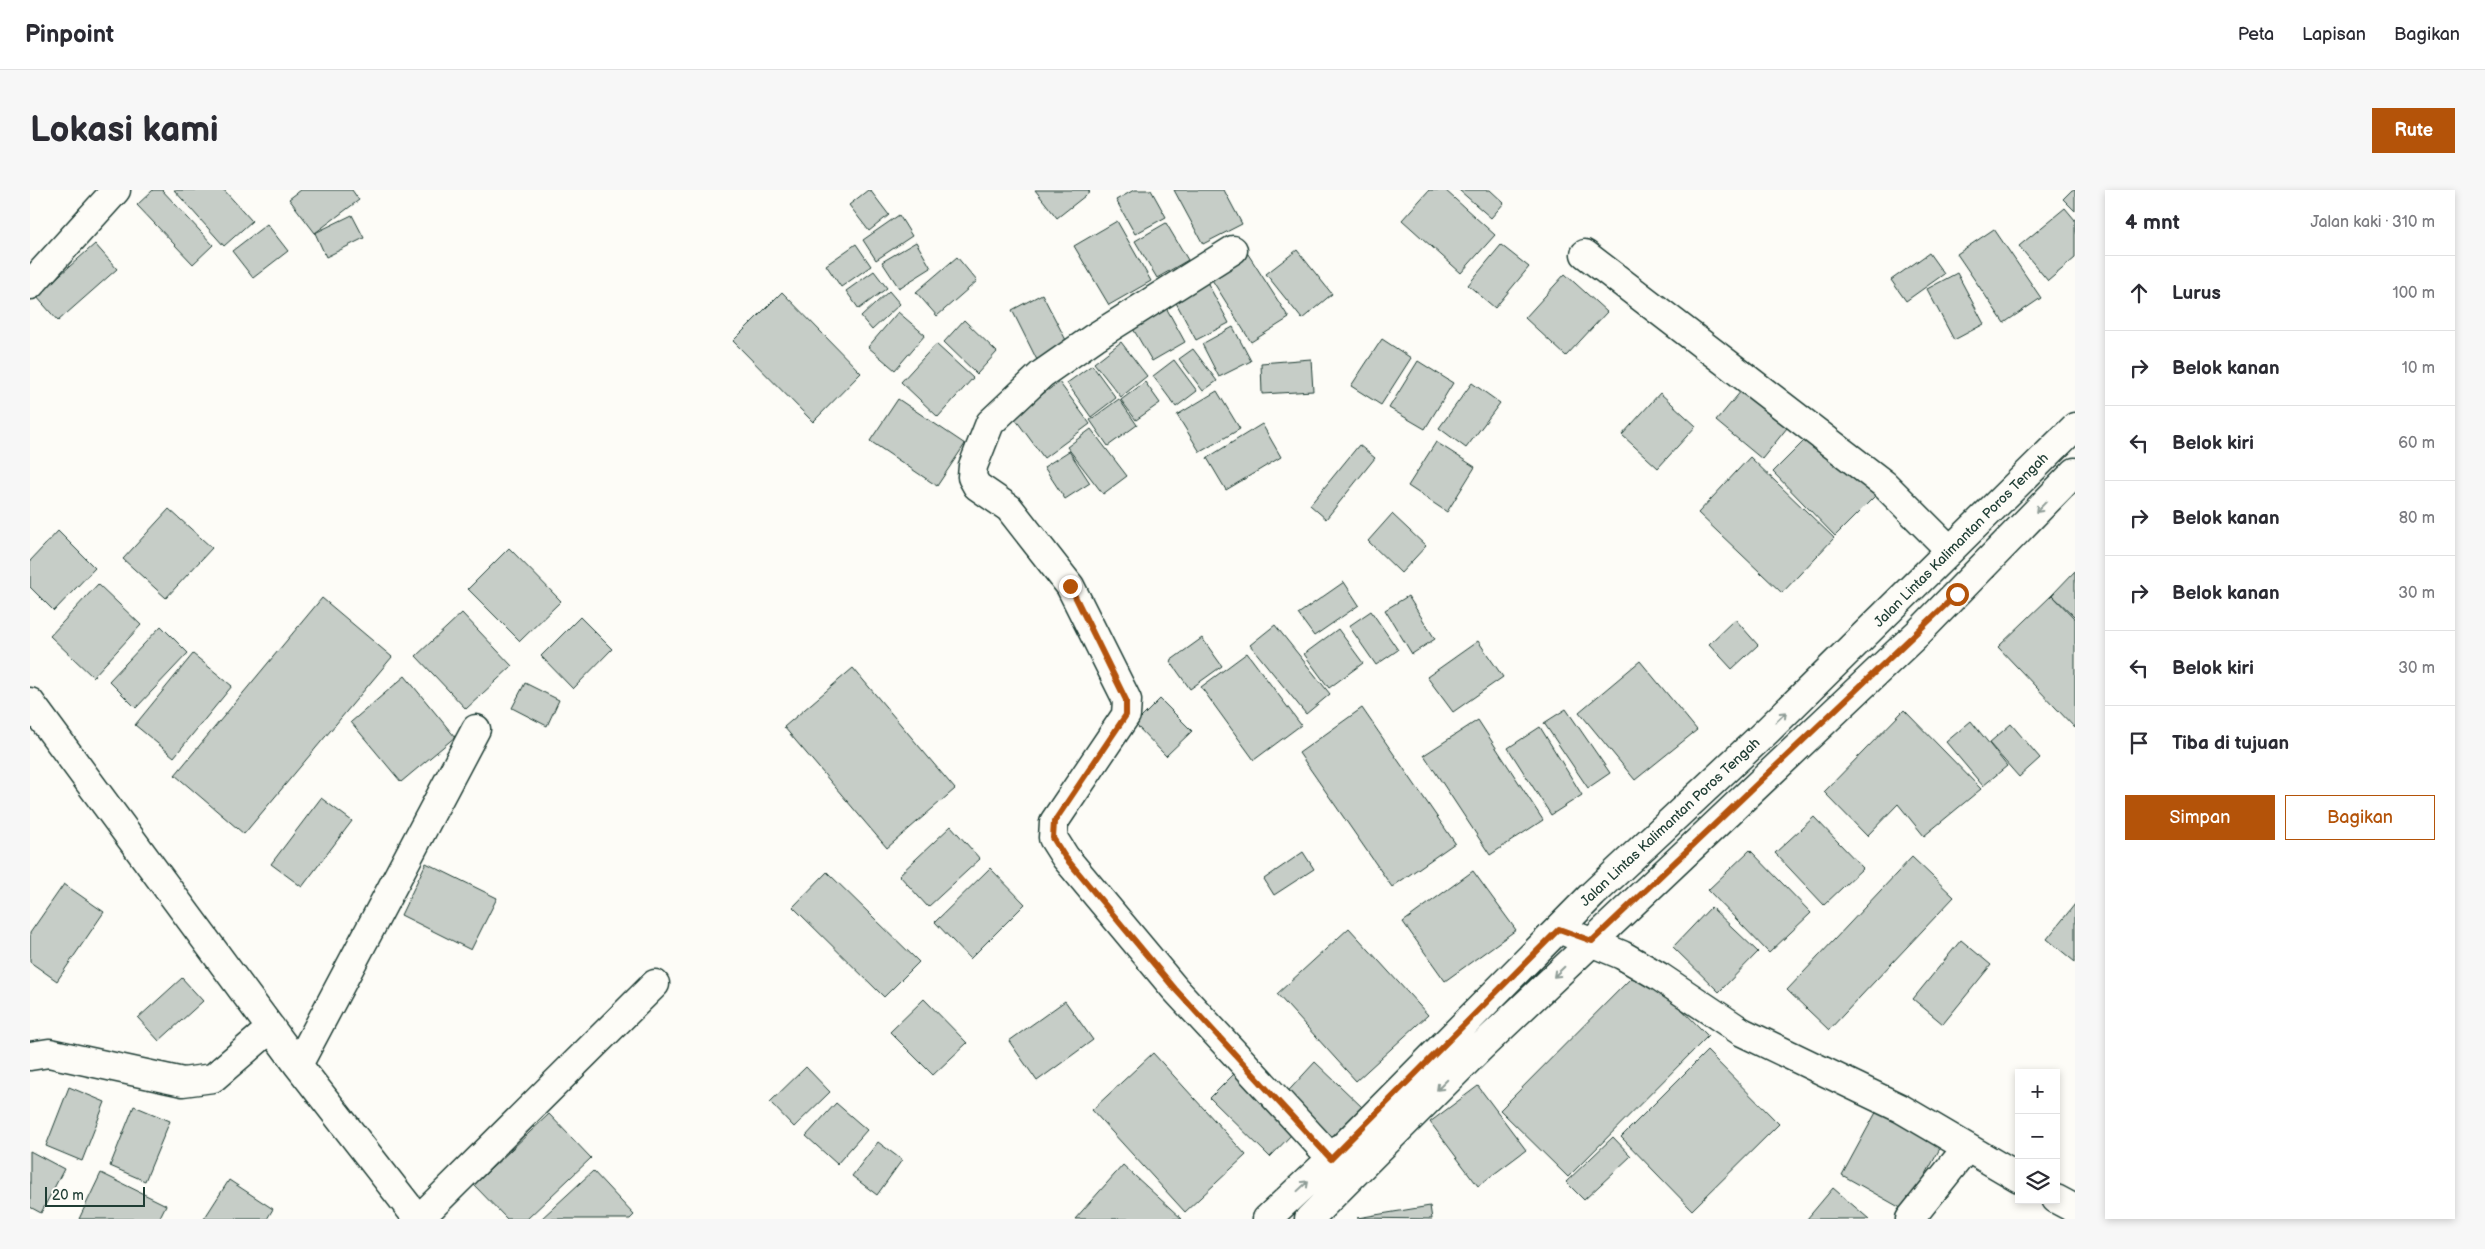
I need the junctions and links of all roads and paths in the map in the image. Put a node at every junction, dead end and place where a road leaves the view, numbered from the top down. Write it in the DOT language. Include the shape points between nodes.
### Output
graph roads {
  1 [pos="116,190"];
  2 [pos="1233,250"];
  3 [pos="1585,254"];
  4 [pos="30,285"];
  5 [pos="2075,428"];
  6 [pos="2075,472"];
  7 [pos="1950,550"];
  8 [pos="30,702"];
  9 [pos="476,729"];
  10 [pos="1559,929"];
  11 [pos="1592,941"];
  12 [pos="655,984"];
  13 [pos="271,1028"];
  14 [pos="30,1056"];
  15 [pos="298,1065"];
  16 [pos="1966,1149"];
  17 [pos="1331,1159"];
  18 [pos="2015,1176"];
  19 [pos="1350,1178"];
  20 [pos="2060,1201"];
  21 [pos="2075,1209"];
  22 [pos="418,1219"];
  23 [pos="1267,1219"];
  24 [pos="1309,1219"];
  25 [pos="1910,1219"];
  1 -- 4 [label="street"];
  2 -- 17 [label="street" via="1042,374 990,423 973,466 972,477 977,486 1009,508 1062,574 1126,700 1126,715 1054,822 1053,838 1065,857 1175,989"];
  3 -- 7 [label="street" via="1884,484"];
  5 -- 7 [label="street, Jalan Lintas Kalimantan Poros Tengah"];
  6 -- 11 [label="street, one-way" via="1918,633"];
  10 -- 7 [label="street, Jalan Lintas Kalimantan Poros Tengah, one-way" via="1767,731"];
  8 -- 13 [label="street"];
  9 -- 15 [label="street"];
  10 -- 11 [label="street"];
  10 -- 17 [label="street, Jalan Lintas Kalimantan Poros Tengah"];
  11 -- 16 [label="street" via="1660,977 1742,1032 1900,1108"];
  11 -- 19 [label="street, one-way"];
  12 -- 22 [label="street"];
  13 -- 14 [label="street" via="213,1078 183,1082 49,1053"];
  13 -- 15 [label="street"];
  15 -- 22 [label="street"];
  16 -- 18 [label="street"];
  16 -- 25 [label="street"];
  17 -- 19 [label="street"];
  23 -- 17 [label="street, Jalan Lintas Kalimantan Poros Tengah, one-way"];
  19 -- 24 [label="street"];
  20 -- 21 [label="street"];
}
